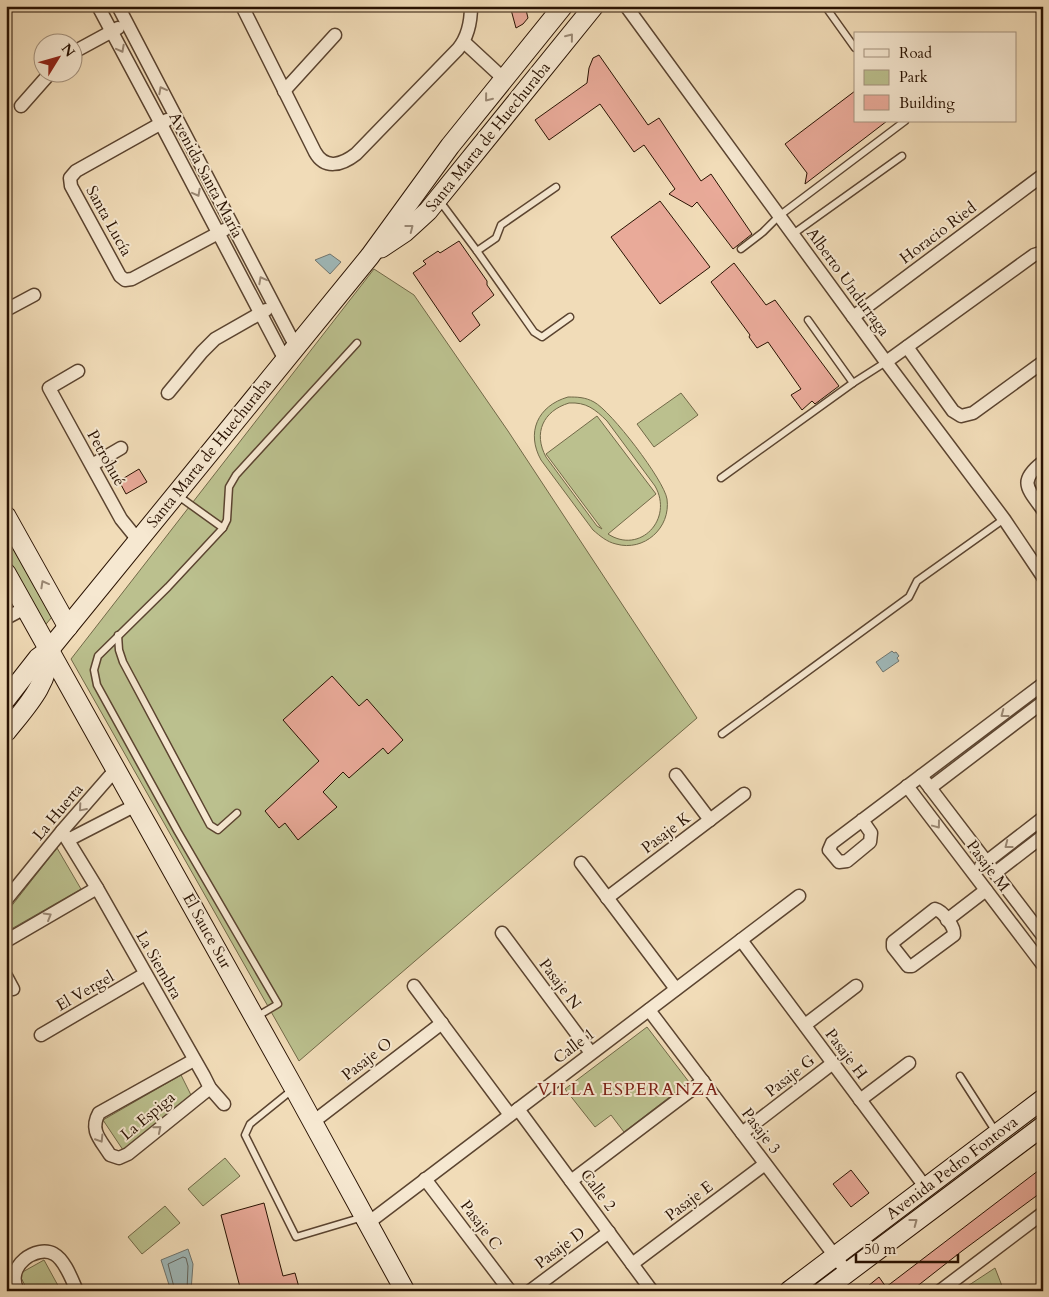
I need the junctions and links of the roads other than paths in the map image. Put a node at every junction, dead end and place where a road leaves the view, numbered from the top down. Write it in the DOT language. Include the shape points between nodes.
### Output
graph roads {
  1 [pos="98,6"];
  2 [pos="118,6"];
  3 [pos="242,6"];
  4 [pos="471,6"];
  5 [pos="563,6"];
  6 [pos="594,6"];
  7 [pos="626,6"];
  8 [pos="825,6"];
  9 [pos="127,23"];
  10 [pos="111,32"];
  11 [pos="335,35"];
  12 [pos="536,40"];
  13 [pos="464,42"];
  14 [pos="854,47"];
  15 [pos="82,48"];
  16 [pos="555,56"];
  17 [pos="504,79"];
  18 [pos="42,82"];
  19 [pos="284,92"];
  20 [pos="21,106"];
  21 [pos="176,115"];
  22 [pos="904,122"];
  23 [pos="161,124"];
  24 [pos="902,156"];
  25 [pos="1043,176"];
  26 [pos="556,187"];
  27 [pos="438,199"];
  28 [pos="779,216"];
  29 [pos="233,225"];
  30 [pos="218,233"];
  31 [pos="793,234"];
  32 [pos="741,248"];
  33 [pos="477,251"];
  34 [pos="1043,252"];
  35 [pos="370,256"];
  36 [pos="34,295"];
  37 [pos="275,306"];
  38 [pos="6,310"];
  39 [pos="261,314"];
  40 [pos="570,317"];
  41 [pos="853,317"];
  42 [pos="808,320"];
  43 [pos="357,343"];
  44 [pos="907,347"];
  45 [pos="290,354"];
  46 [pos="886,362"];
  47 [pos="1043,362"];
  48 [pos="78,371"];
  49 [pos="853,383"];
  50 [pos="168,393"];
  51 [pos="121,448"];
  52 [pos="1043,462"];
  53 [pos="92,465"];
  54 [pos="721,478"];
  55 [pos="176,494"];
  56 [pos="1043,510"];
  57 [pos="6,516"];
  58 [pos="1004,519"];
  59 [pos="223,528"];
  60 [pos="138,540"];
  61 [pos="1041,569"];
  62 [pos="6,573"];
  63 [pos="25,608"];
  64 [pos="6,618"];
  65 [pos="68,627"];
  66 [pos="118,635"];
  67 [pos="49,650"];
  68 [pos="1043,684"];
  69 [pos="6,699"];
  70 [pos="1043,702"];
  71 [pos="6,732"];
  72 [pos="722,734"];
  73 [pos="116,769"];
  74 [pos="676,775"];
  75 [pos="921,776"];
  76 [pos="908,786"];
  77 [pos="930,788"];
  78 [pos="744,794"];
  79 [pos="136,805"];
  80 [pos="237,813"];
  81 [pos="1043,818"];
  82 [pos="710,820"];
  83 [pos="862,820"];
  84 [pos="65,836"];
  85 [pos="1043,836"];
  86 [pos="987,862"];
  87 [pos="581,863"];
  88 [pos="973,873"];
  89 [pos="995,873"];
  90 [pos="96,888"];
  91 [pos="986,890"];
  92 [pos="799,896"];
  93 [pos="607,898"];
  94 [pos="6,900"];
  95 [pos="947,920"];
  96 [pos="502,933"];
  97 [pos="1043,936"];
  98 [pos="741,940"];
  99 [pos="6,941"];
  100 [pos="1040,956"];
  101 [pos="145,974"];
  102 [pos="6,976"];
  103 [pos="414,986"];
  104 [pos="856,986"];
  105 [pos="13,989"];
  106 [pos="676,989"];
  107 [pos="649,1010"];
  108 [pos="255,1018"];
  109 [pos="442,1023"];
  110 [pos="804,1025"];
  111 [pos="41,1035"];
  112 [pos="591,1053"];
  113 [pos="194,1060"];
  114 [pos="910,1063"];
  115 [pos="833,1064"];
  116 [pos="960,1076"];
  117 [pos="703,1081"];
  118 [pos="210,1088"];
  119 [pos="294,1088"];
  120 [pos="1043,1099"];
  121 [pos="860,1100"];
  122 [pos="224,1104"];
  123 [pos="514,1112"];
  124 [pos="313,1122"];
  125 [pos="1043,1126"];
  126 [pos="742,1133"];
  127 [pos="997,1134"];
  128 [pos="765,1164"];
  129 [pos="426,1179"];
  130 [pos="571,1181"];
  131 [pos="926,1188"];
  132 [pos="1043,1213"];
  133 [pos="366,1220"];
  134 [pos="609,1232"];
  135 [pos="835,1256"];
  136 [pos="632,1264"];
  137 [pos="848,1272"];
  138 [pos="826,1290"];
  139 [pos="18,1291"];
  140 [pos="77,1291"];
  141 [pos="405,1291"];
  142 [pos="510,1291"];
  143 [pos="530,1291"];
  144 [pos="652,1291"];
  145 [pos="789,1291"];
  146 [pos="940,1291"];
  1 -- 10 [label="street, Avenida Santa María"];
  2 -- 9 [label="street, Avenida Santa María"];
  3 -- 19 [label="street"];
  4 -- 13 [label="street" via="470,25"];
  5 -- 12 [label="street, Santa Marta de Huechuraba"];
  16 -- 6 [label="street, Santa Marta de Huechuraba, one-way"];
  7 -- 28 [label="street, Alberto Undurraga"];
  8 -- 14 [label="lane"];
  9 -- 10 [label="street"];
  21 -- 9 [label="street, Avenida Santa María, one-way"];
  10 -- 15 [label="street"];
  10 -- 23 [label="street, Avenida Santa María, one-way"];
  11 -- 19 [label="street"];
  12 -- 16 [label="street"];
  12 -- 17 [label="street, Santa Marta de Huechuraba"];
  13 -- 17 [label="street, Santa Marta de Huechuraba"];
  13 -- 19 [label="street" via="356,154 339,164 328,164 318,157"];
  16 -- 27 [label="street, Santa Marta de Huechuraba"];
  17 -- 35 [label="street, Santa Marta de Huechuraba, one-way" via="450,146"];
  18 -- 20 [label="street"];
  21 -- 23 [label="street, Santa Lucía"];
  21 -- 29 [label="street, Avenida Santa María"];
  22 -- 28 [label="lane"];
  23 -- 30 [label="street, Avenida Santa María, one-way"];
  23 -- 30 [label="street, Santa Lucía" via="76,171 70,178 72,186 125,280 132,280"];
  24 -- 31 [label="lane"];
  25 -- 41 [label="street, Horacio Ried"];
  26 -- 33 [label="lane" via="501,225 496,238"];
  27 -- 33 [label="lane"];
  35 -- 27 [label="street, Santa Marta de Huechuraba, one-way" via="420,220"];
  28 -- 31 [label="street, Alberto Undurraga"];
  28 -- 32 [label="lane"];
  29 -- 30 [label="street, Santa Lucía"];
  37 -- 29 [label="street, Avenida Santa María, one-way"];
  30 -- 39 [label="street, Avenida Santa María"];
  31 -- 41 [label="street, Alberto Undurraga"];
  33 -- 40 [label="lane" via="534,332 542,337"];
  34 -- 44 [label="street" via="1034,255"];
  35 -- 45 [label="street, Santa Marta de Huechuraba"];
  36 -- 38 [label="street"];
  37 -- 39 [label="street"];
  37 -- 45 [label="street, Avenida Santa María"];
  39 -- 45 [label="street, Avenida Santa María"];
  39 -- 50 [label="street" via="215,339"];
  41 -- 46 [label="street, Alberto Undurraga"];
  42 -- 49 [label="lane"];
  43 -- 59 [label="lane" via="236,475 229,487 227,520"];
  44 -- 46 [label="street"];
  44 -- 47 [label="street" via="953,411 962,416 973,413"];
  45 -- 55 [label="street, Santa Marta de Huechuraba"];
  46 -- 49 [label="lane"];
  46 -- 58 [label="street, Alberto Undurraga"];
  48 -- 53 [label="street, Petrohué" via="49,388"];
  49 -- 54 [label="lane"];
  51 -- 53 [label="street"];
  52 -- 56 [label="street" via="1031,471 1027,488"];
  53 -- 60 [label="street, Petrohué" via="121,519"];
  55 -- 59 [label="lane"];
  55 -- 60 [label="street, Santa Marta de Huechuraba"];
  65 -- 57 [label="street, one-way"];
  58 -- 61 [label="street, Alberto Undurraga"];
  58 -- 72 [label="lane" via="917,581 909,597"];
  59 -- 66 [label="lane"];
  60 -- 65 [label="street, Santa Marta de Huechuraba"];
  62 -- 63 [label="street, El Sauce Sur"];
  63 -- 64 [label="street"];
  63 -- 67 [label="street, El Sauce Sur"];
  65 -- 67 [label="street, Santa Marta de Huechuraba"];
  66 -- 80 [label="lane" via="123,662 210,825 218,830"];
  66 -- 108 [label="lane" via="98,656 94,670 97,685 278,1004"];
  67 -- 69 [label="street, Santa Marta de Huechuraba" via="38,658"];
  67 -- 71 [label="street" via="43,681"];
  67 -- 73 [label="street, El Sauce Sur"];
  68 -- 75 [label="street, one-way"];
  70 -- 77 [label="street"];
  73 -- 79 [label="street, El Sauce Sur"];
  73 -- 84 [label="street, La Huerta, one-way"];
  74 -- 82 [label="street"];
  75 -- 76 [label="street"];
  75 -- 77 [label="street, Pasaje M"];
  76 -- 83 [label="street"];
  76 -- 88 [label="street, Pasaje M, one-way"];
  77 -- 86 [label="street, Pasaje M"];
  78 -- 82 [label="street, Pasaje K"];
  79 -- 84 [label="street"];
  79 -- 108 [label="street, El Sauce Sur"];
  81 -- 86 [label="street, one-way"];
  82 -- 93 [label="street, Pasaje K"];
  84 -- 90 [label="street, La Siembra"];
  84 -- 94 [label="street, La Huerta"];
  85 -- 89 [label="street"];
  86 -- 88 [label="street"];
  86 -- 89 [label="street, Pasaje M"];
  87 -- 93 [label="street"];
  88 -- 91 [label="street, Pasaje M"];
  89 -- 97 [label="street, Pasaje M"];
  99 -- 90 [label="street, one-way"];
  90 -- 101 [label="street, La Siembra"];
  91 -- 95 [label="street"];
  91 -- 100 [label="street, Pasaje M"];
  92 -- 98 [label="street, Calle 1"];
  93 -- 106 [label="street"];
  95 -- 95 [label="street" via="935,909 894,941 893,947 907,965 912,966 952,936 954,931"];
  96 -- 112 [label="street, Pasaje N"];
  98 -- 106 [label="street, Calle 1"];
  98 -- 110 [label="street, Pasaje H"];
  101 -- 111 [label="street, El Vergel"];
  101 -- 113 [label="street, La Siembra"];
  102 -- 105 [label="street"];
  103 -- 109 [label="street"];
  104 -- 110 [label="street"];
  106 -- 107 [label="street, Calle 1"];
  107 -- 112 [label="street, Calle 1"];
  107 -- 117 [label="street, Pasaje 3"];
  108 -- 119 [label="street, El Sauce Sur"];
  109 -- 123 [label="street"];
  109 -- 124 [label="street, Pasaje O"];
  110 -- 115 [label="street, Pasaje H"];
  112 -- 123 [label="street, Calle 1"];
  113 -- 118 [label="street, La Siembra"];
  113 -- 118 [label="street, La Espiga, one-way" via="99,1113 94,1121 94,1130 110,1156 119,1158"];
  114 -- 121 [label="street"];
  115 -- 121 [label="street, Pasaje H"];
  115 -- 126 [label="street, Pasaje G"];
  116 -- 127 [label="lane"];
  117 -- 126 [label="street, Pasaje 3"];
  117 -- 130 [label="street"];
  118 -- 122 [label="street, La Siembra"];
  119 -- 124 [label="street, El Sauce Sur"];
  119 -- 133 [label="lane" via="250,1124 245,1136 296,1236"];
  120 -- 127 [label="street, Avenida Pedro Fontova"];
  121 -- 131 [label="street, Pasaje H"];
  123 -- 129 [label="street, Calle 1"];
  123 -- 130 [label="street, Calle 2"];
  124 -- 133 [label="street, El Sauce Sur"];
  137 -- 125 [label="street, Avenida Pedro Fontova, one-way"];
  126 -- 128 [label="street, Pasaje 3"];
  127 -- 131 [label="street, Avenida Pedro Fontova"];
  128 -- 135 [label="street, Pasaje 3"];
  128 -- 136 [label="street, Pasaje E"];
  129 -- 133 [label="street, Calle 1"];
  129 -- 142 [label="street, Pasaje C"];
  130 -- 134 [label="street, Calle 2"];
  131 -- 135 [label="street, Avenida Pedro Fontova"];
  132 -- 146 [label="street"];
  133 -- 141 [label="street, El Sauce Sur"];
  134 -- 136 [label="street, Calle 2"];
  134 -- 143 [label="street, Pasaje D"];
  135 -- 137 [label="street, Pasaje 3"];
  135 -- 145 [label="street, Avenida Pedro Fontova"];
  136 -- 144 [label="street, Calle 2"];
  137 -- 138 [label="street, Avenida Pedro Fontova"];
  139 -- 140 [label="street" via="13,1278 15,1269 44,1252 61,1260"];
}
